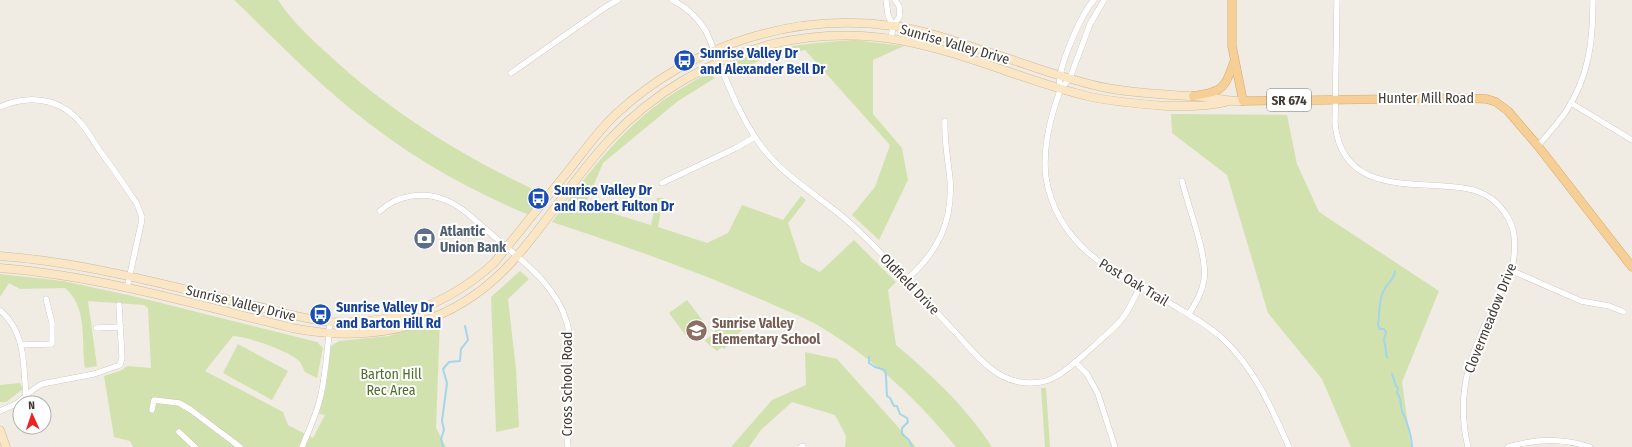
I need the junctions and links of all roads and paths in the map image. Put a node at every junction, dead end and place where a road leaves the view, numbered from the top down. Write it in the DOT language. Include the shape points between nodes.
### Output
graph roads {
  1 [pos="618,0"];
  2 [pos="672,0"];
  3 [pos="886,0"];
  4 [pos="895,0"];
  5 [pos="1094,0"];
  6 [pos="1104,0"];
  7 [pos="1232,0"];
  8 [pos="1337,0"];
  9 [pos="1593,0"];
  10 [pos="893,26"];
  11 [pos="891,39"];
  12 [pos="714,50"];
  13 [pos="719,61"];
  14 [pos="1234,61"];
  15 [pos="511,73"];
  16 [pos="1060,75"];
  17 [pos="1070,78"];
  18 [pos="1060,88"];
  19 [pos="1193,96"];
  20 [pos="1335,99"];
  21 [pos="1230,101"];
  22 [pos="1243,101"];
  23 [pos="1571,104"];
  24 [pos="0,107"];
  25 [pos="945,121"];
  26 [pos="755,136"];
  27 [pos="1632,140"];
  28 [pos="1538,146"];
  29 [pos="1182,181"];
  30 [pos="662,183"];
  31 [pos="380,211"];
  32 [pos="506,248"];
  33 [pos="0,256"];
  34 [pos="517,256"];
  35 [pos="1632,267"];
  36 [pos="0,268"];
  37 [pos="1510,270"];
  38 [pos="130,276"];
  39 [pos="906,280"];
  40 [pos="1140,287"];
  41 [pos="127,288"];
  42 [pos="46,300"];
  43 [pos="120,305"];
  44 [pos="1,311"];
  45 [pos="1624,312"];
  46 [pos="1190,314"];
  47 [pos="330,322"];
  48 [pos="121,327"];
  49 [pos="96,328"];
  50 [pos="329,334"];
  51 [pos="21,345"];
  52 [pos="1075,362"];
  53 [pos="26,395"];
  54 [pos="12,406"];
  55 [pos="152,410"];
  56 [pos="0,412"];
  57 [pos="0,430"];
  58 [pos="179,432"];
  59 [pos="6,447"];
  60 [pos="195,447"];
  61 [pos="240,447"];
  62 [pos="302,447"];
  63 [pos="568,447"];
  64 [pos="1116,447"];
  65 [pos="1289,447"];
  66 [pos="1468,447"];
  67 [pos="1508,447"];
  68 [pos="1590,447"];
  1 -- 15 [label="street"];
  2 -- 12 [label="street, Oldfield Drive" via="687,8 701,23"];
  3 -- 10 [label="street"];
  4 -- 10 [label="street" via="899,6 900,16"];
  5 -- 16 [label="street" via="1076,31"];
  6 -- 17 [label="street" via="1090,24"];
  7 -- 14 [label="main road" via="1231,34"];
  8 -- 20 [label="street, Clovermeadow Drive"];
  9 -- 23 [label="street" via="1590,56"];
  10 -- 11 [label="street"];
  10 -- 12 [label="main road, Sunrise Valley Drive" via="839,23 790,27"];
  10 -- 16 [label="main road, Sunrise Valley Drive" via="950,40"];
  11 -- 13 [label="main road, Sunrise Valley Drive" via="852,36 807,38 756,48"];
  11 -- 18 [label="main road, Sunrise Valley Drive" via="945,51"];
  12 -- 13 [label="street, Oldfield Drive"];
  12 -- 32 [label="main road, Sunrise Valley Drive" via="659,80 615,116 587,146"];
  13 -- 26 [label="street, Oldfield Drive"];
  13 -- 34 [label="main road, Sunrise Valley Drive" via="677,84 631,118 599,151"];
  14 -- 19 [label="main road" via="1228,81 1224,85 1212,92"];
  14 -- 22 [label="main road"];
  16 -- 17 [label="main road, Sunrise Valley Drive"];
  16 -- 18 [label="street"];
  17 -- 18 [label="street"];
  17 -- 19 [label="main road, Sunrise Valley Drive" via="1106,88"];
  18 -- 21 [label="main road, Sunrise Valley Drive" via="1101,99 1150,105 1194,106"];
  18 -- 40 [label="street, Post Oak Trail" via="1045,151 1046,177 1053,203 1065,227 1083,250"];
  19 -- 21 [label="main road, Sunrise Valley Drive"];
  20 -- 22 [label="main road, Hunter Mill Road / SR 674"];
  20 -- 28 [label="main road, Hunter Mill Road / SR 674" via="1487,99 1508,111"];
  20 -- 37 [label="street, Clovermeadow Drive" via="1338,141 1346,156 1361,171 1371,177 1387,181 1470,189 1495,202 1507,215 1514,232 1515,251"];
  21 -- 22 [label="main road, Sunrise Valley Drive"];
  23 -- 27 [label="street"];
  23 -- 28 [label="street"];
  24 -- 38 [label="street" via="19,100 48,101 65,109 80,121 140,210 141,224"];
  25 -- 39 [label="street" via="950,180 947,218 942,235 931,255"];
  26 -- 30 [label="street" via="736,148"];
  26 -- 39 [label="street, Oldfield Drive" via="774,161 846,219"];
  28 -- 35 [label="main road, Hunter Mill Road / SR 674"];
  29 -- 46 [label="street" via="1201,248 1204,270 1202,288"];
  31 -- 32 [label="street, Cross School Road" via="390,203 408,197 436,197 454,204"];
  32 -- 34 [label="street, Cross School Road"];
  32 -- 47 [label="main road, Sunrise Valley Drive" via="494,263 474,280 426,307 377,320"];
  33 -- 38 [label="main road, Sunrise Valley Drive" via="60,262"];
  34 -- 50 [label="main road, Sunrise Valley Drive" via="479,292 437,316 379,332"];
  34 -- 63 [label="street, Cross School Road" via="552,292 567,324 570,351 566,416"];
  36 -- 41 [label="main road, Sunrise Valley Drive" via="67,276"];
  37 -- 45 [label="street" via="1581,301 1609,306"];
  37 -- 66 [label="street, Clovermeadow Drive" via="1468,369 1462,406"];
  38 -- 41 [label="street"];
  38 -- 47 [label="main road, Sunrise Valley Drive"];
  39 -- 52 [label="street, Oldfield Drive" via="983,362 1003,377 1020,382 1043,381 1054,378"];
  40 -- 46 [label="street, Post Oak Trail"];
  40 -- 52 [label="street, Oldfield Drive" via="1120,321"];
  41 -- 50 [label="main road, Sunrise Valley Drive" via="292,328"];
  42 -- 51 [label="street" via="52,323 52,344"];
  43 -- 48 [label="street"];
  44 -- 51 [label="street" via="16,330"];
  46 -- 65 [label="street, Post Oak Trail" via="1220,336 1248,368 1267,399"];
  47 -- 50 [label="street"];
  48 -- 49 [label="street"];
  48 -- 53 [label="street" via="120,365 94,374 50,381"];
  50 -- 62 [label="street" via="321,396"];
  51 -- 53 [label="street"];
  52 -- 64 [label="street" via="1087,374 1098,394"];
  54 -- 56 [label="street"];
  55 -- 61 [label="street" via="154,400 179,404 191,410"];
  57 -- 59 [label="main road"];
  58 -- 60 [label="street"];
  67 -- 68 [label="street" via="1546,440 1573,442"];
}
